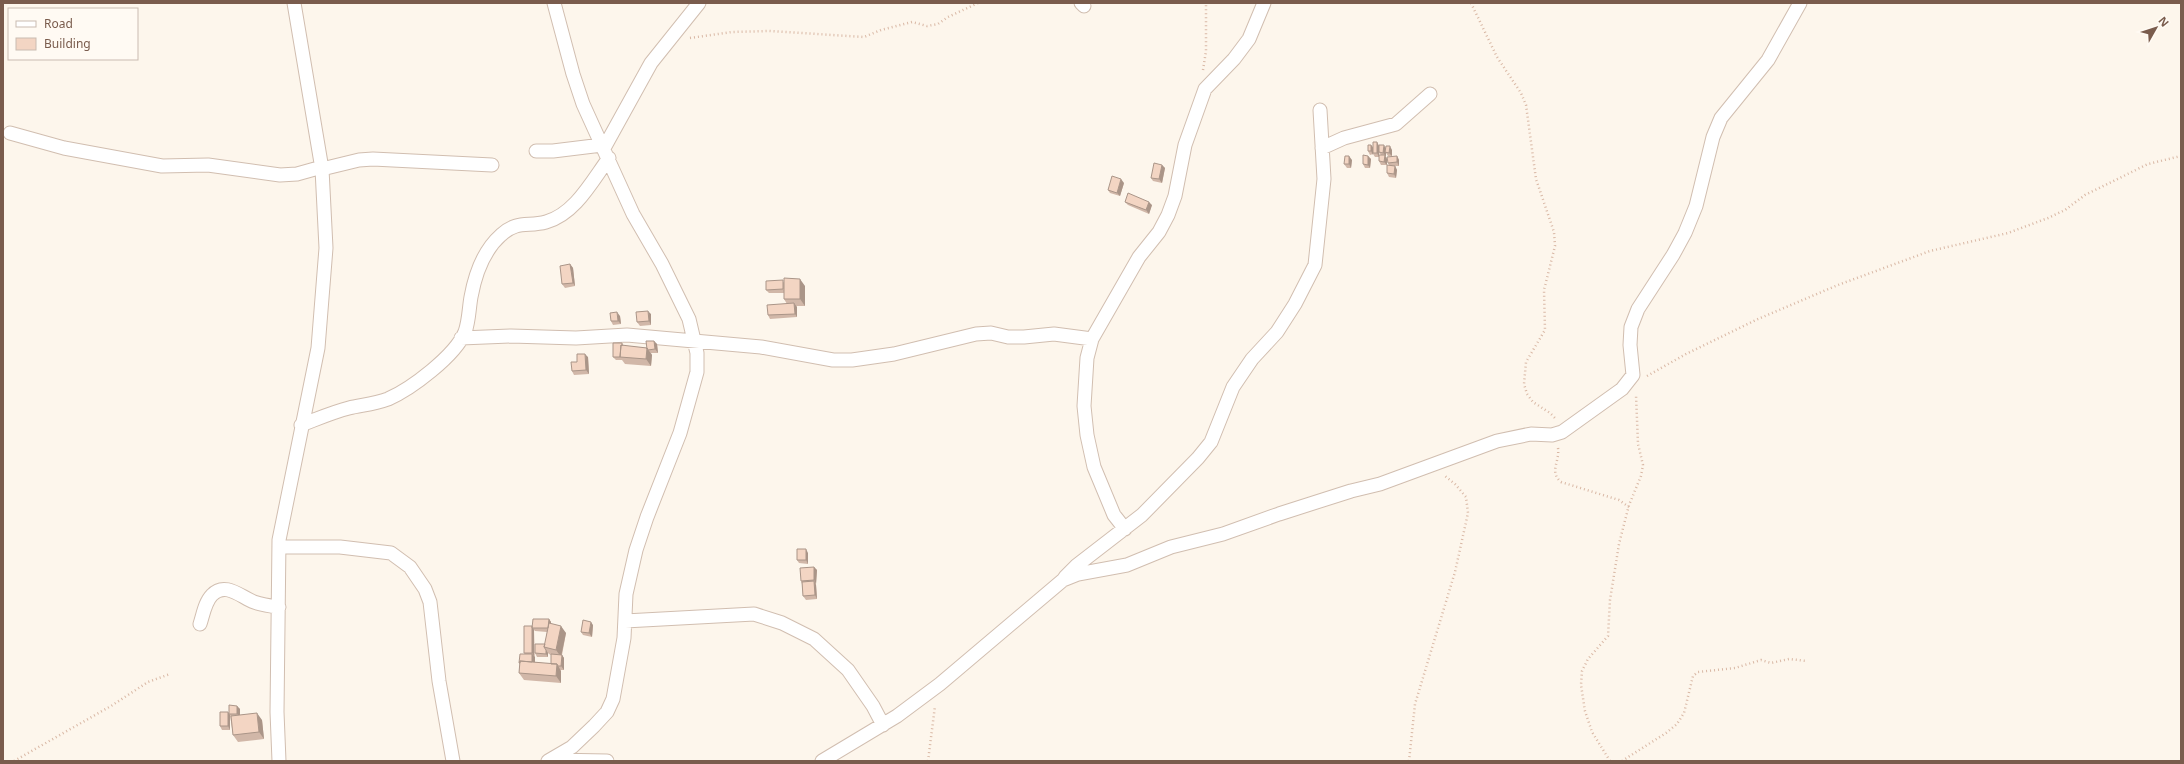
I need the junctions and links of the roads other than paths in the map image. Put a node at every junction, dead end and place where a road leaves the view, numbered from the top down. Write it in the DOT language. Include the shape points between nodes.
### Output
graph roads {
  1 [pos="294,3"];
  2 [pos="554,3"];
  3 [pos="699,3"];
  4 [pos="1264,3"];
  5 [pos="1800,3"];
  6 [pos="1430,94"];
  7 [pos="1320,110"];
  8 [pos="10,133"];
  9 [pos="1322,148"];
  10 [pos="536,151"];
  11 [pos="604,151"];
  12 [pos="492,165"];
  13 [pos="322,168"];
  14 [pos="461,338"];
  15 [pos="1092,339"];
  16 [pos="694,340"];
  17 [pos="301,425"];
  18 [pos="1125,529"];
  19 [pos="279,546"];
  20 [pos="1063,580"];
  21 [pos="278,607"];
  22 [pos="625,621"];
  23 [pos="200,624"];
  24 [pos="883,725"];
  25 [pos="549,760"];
  26 [pos="279,761"];
  27 [pos="453,761"];
  28 [pos="607,761"];
  29 [pos="822,761"];
  1 -- 13 [label="street"];
  2 -- 11 [label="street" via="573,74"];
  3 -- 11 [label="street" via="652,63"];
  4 -- 15 [label="street" via="1249,38 1234,59 1205,89 1185,145 1175,196 1168,215 1159,232 1139,257"];
  5 -- 20 [label="street" via="1768,60 1721,118 1713,137 1696,206 1685,233 1638,309 1631,327 1632,382 1557,434 1531,434 1497,441 1380,484 1351,491 1223,534 1171,547 1127,565 1078,574"];
  6 -- 9 [label="street" via="1396,124 1344,138"];
  7 -- 9 [label="street"];
  8 -- 13 [label="street" via="64,148 162,166 208,165 280,175"];
  9 -- 18 [label="street" via="1324,179 1314,265 1295,304 1277,332 1252,359 1234,387 1210,442 1169,489"];
  10 -- 11 [label="street"];
  11 -- 14 [label="street" via="588,188 560,217 545,222 513,226 500,235 488,250 476,275 469,314"];
  11 -- 16 [label="street" via="633,214 662,264 689,319"];
  12 -- 13 [label="street" via="372,159"];
  13 -- 17 [label="street" via="326,248 323,299 318,348"];
  14 -- 16 [label="street" via="576,338 627,335"];
  14 -- 17 [label="street" via="454,349 436,366 389,399 343,410"];
  15 -- 16 [label="street" via="1054,334 1008,337 991,333 976,334 894,354 852,360 833,360 796,352"];
  15 -- 18 [label="street" via="1084,384 1087,435 1094,467 1106,498"];
  16 -- 22 [label="street" via="697,359 693,387 680,433 636,550 626,594"];
  17 -- 19 [label="street"];
  18 -- 20 [label="street" via="1076,566"];
  19 -- 21 [label="street"];
  19 -- 27 [label="street" via="340,547 391,553 410,567 425,589 430,602 439,681"];
  20 -- 24 [label="street" via="940,684"];
  21 -- 23 [label="street" via="252,601 225,589 217,591 206,603"];
  21 -- 26 [label="street"];
  22 -- 24 [label="street" via="754,614 782,622 814,639 848,670 869,699"];
  22 -- 25 [label="street" via="617,685 607,712 572,747"];
  24 -- 29 [label="street"];
  25 -- 28 [label="street"];
}
